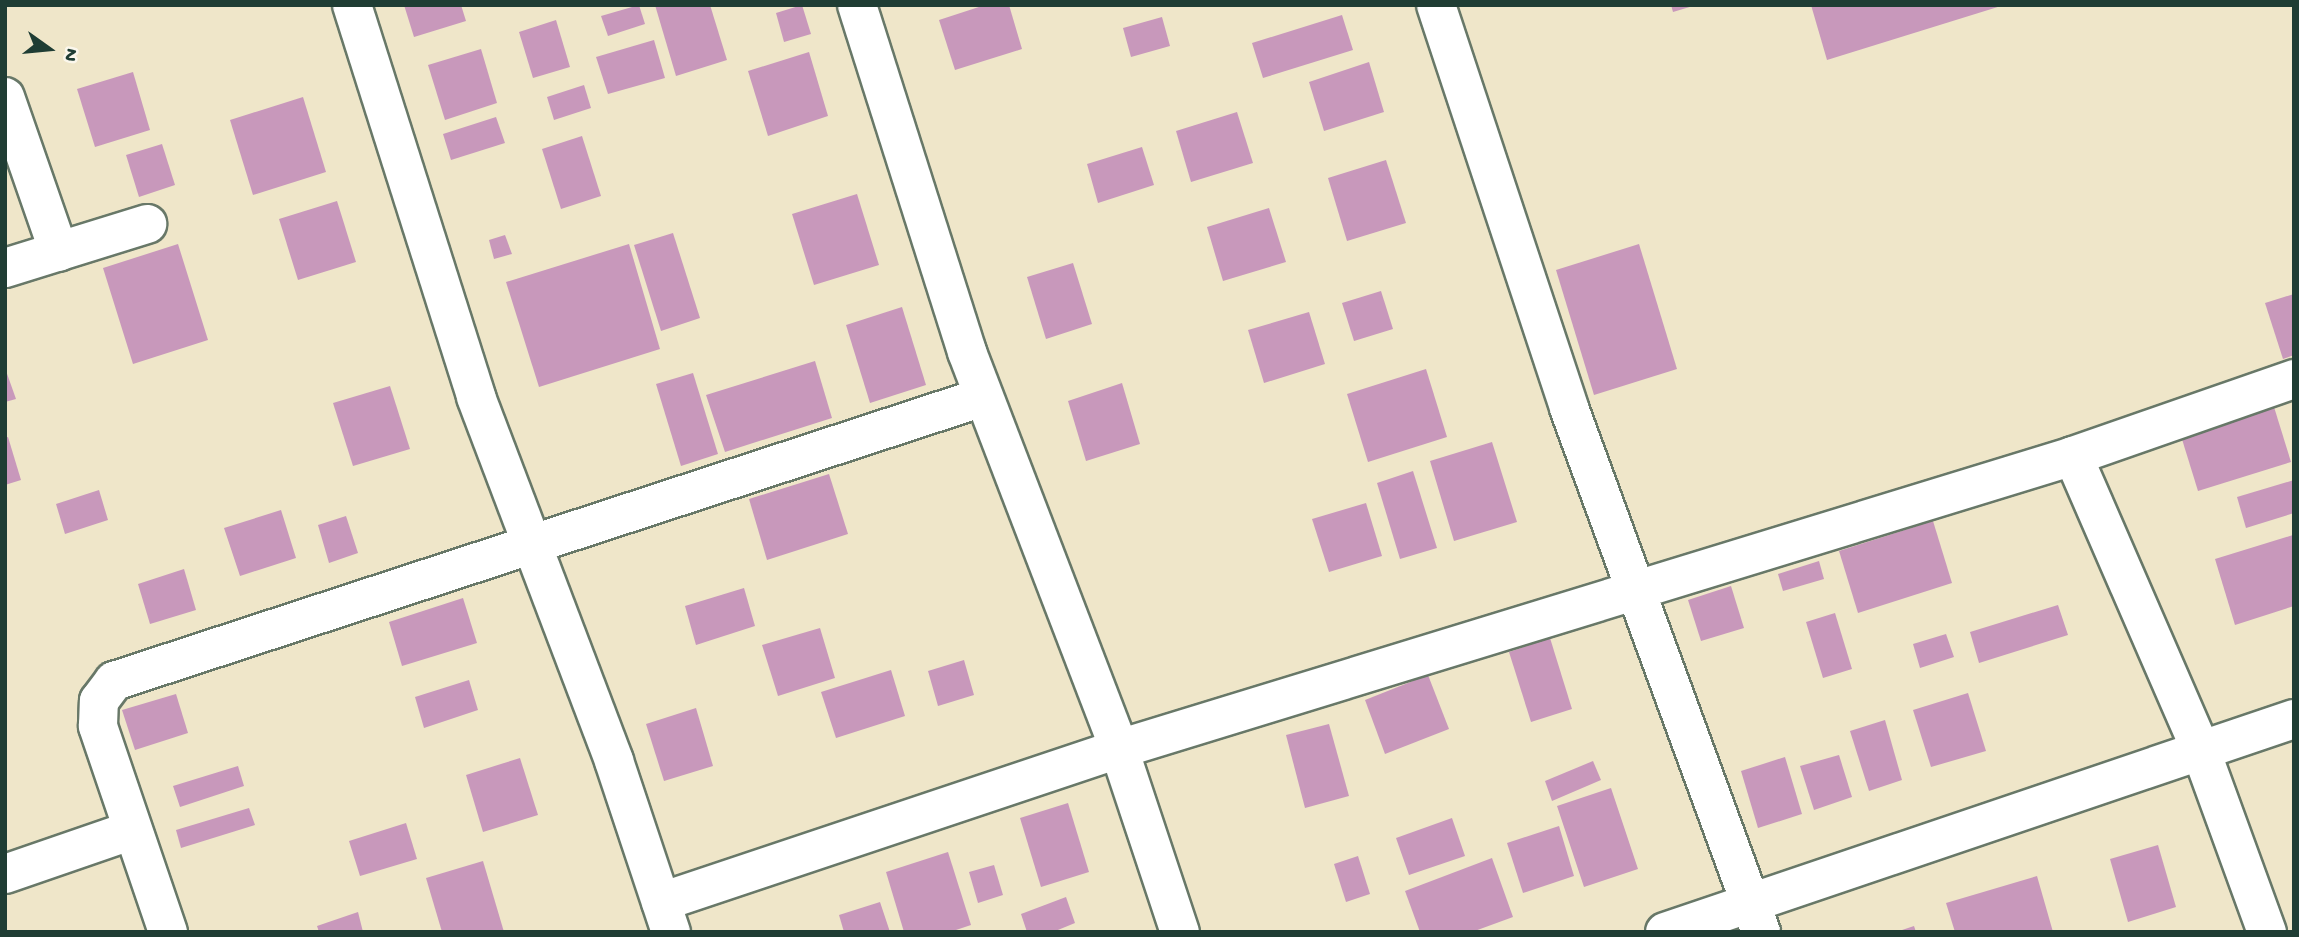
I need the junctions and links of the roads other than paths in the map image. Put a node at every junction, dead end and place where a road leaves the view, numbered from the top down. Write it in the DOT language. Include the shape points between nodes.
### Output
graph roads {
  1 [pos="352,5"];
  2 [pos="1436,5"];
  3 [pos="863,7"];
  4 [pos="5,97"];
  5 [pos="147,224"];
  6 [pos="59,252"];
  7 [pos="5,268"];
  8 [pos="2294,379"];
  9 [pos="983,397"];
  10 [pos="2073,456"];
  11 [pos="532,545"];
  12 [pos="1635,588"];
  13 [pos="2294,719"];
  14 [pos="1119,750"];
  15 [pos="2201,751"];
  16 [pos="133,830"];
  17 [pos="5,874"];
  18 [pos="1756,916"];
  19 [pos="666,917"];
  20 [pos="168,932"];
  21 [pos="1180,932"];
  22 [pos="1665,932"];
  23 [pos="2267,932"];
  1 -- 11 [label="street" via="476,397"];
  2 -- 12 [label="street" via="1569,408"];
  3 -- 9 [label="street"];
  4 -- 6 [label="street"];
  5 -- 6 [label="street"];
  6 -- 7 [label="street"];
  8 -- 10 [label="street"];
  9 -- 11 [label="street"];
  9 -- 14 [label="street"];
  10 -- 12 [label="street"];
  10 -- 15 [label="street"];
  11 -- 16 [label="street" via="114,681 99,701 98,726"];
  11 -- 19 [label="street" via="614,761"];
  12 -- 14 [label="street"];
  12 -- 18 [label="street"];
  13 -- 15 [label="street"];
  14 -- 19 [label="street"];
  14 -- 21 [label="street"];
  15 -- 18 [label="street"];
  15 -- 23 [label="street"];
  16 -- 17 [label="street"];
  16 -- 20 [label="street"];
  18 -- 22 [label="street"];
}
